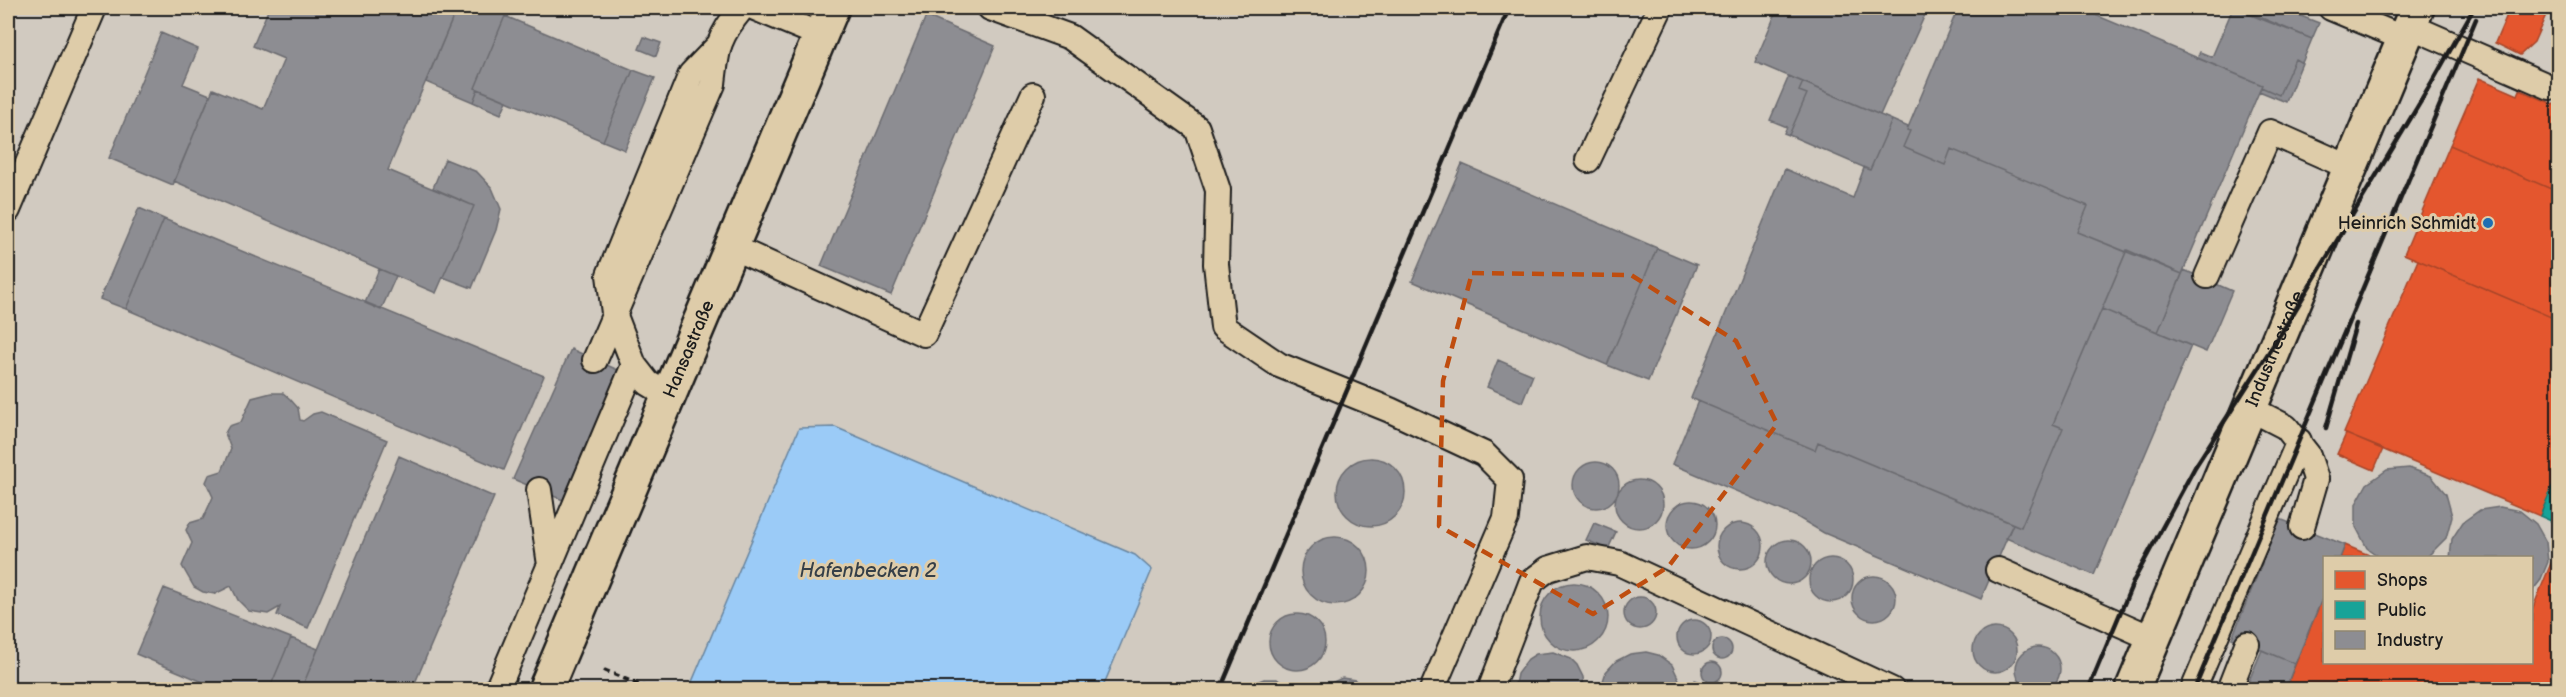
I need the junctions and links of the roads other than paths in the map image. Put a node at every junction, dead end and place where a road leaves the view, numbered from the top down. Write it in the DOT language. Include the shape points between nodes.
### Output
graph roads {
  1 [pos="94,8"];
  2 [pos="742,8"];
  3 [pos="755,8"];
  4 [pos="990,8"];
  5 [pos="1660,8"];
  6 [pos="2331,8"];
  7 [pos="826,21"];
  8 [pos="2411,24"];
  9 [pos="2550,87"];
  10 [pos="1033,95"];
  11 [pos="1588,160"];
  12 [pos="2351,168"];
  13 [pos="8,210"];
  14 [pos="732,247"];
  15 [pos="2207,276"];
  16 [pos="614,313"];
  17 [pos="594,360"];
  18 [pos="634,365"];
  19 [pos="668,395"];
  20 [pos="2251,408"];
  21 [pos="2299,441"];
  22 [pos="539,490"];
  23 [pos="2302,527"];
  24 [pos="550,565"];
  25 [pos="1998,570"];
  26 [pos="2154,639"];
  27 [pos="2247,644"];
  28 [pos="497,690"];
  29 [pos="545,690"];
  30 [pos="1432,690"];
  31 [pos="1490,690"];
  32 [pos="1892,690"];
  33 [pos="2132,690"];
  34 [pos="2193,690"];
  35 [pos="2229,690"];
  1 -- 13 [label="lane"];
  2 -- 16 [label="lane" via="717,47 691,74 609,276"];
  3 -- 7 [label="lane"];
  4 -- 30 [label="lane" via="1070,37 1197,128 1218,190 1216,264 1223,327 1280,366 1390,410 1484,454 1510,480 1506,518"];
  5 -- 11 [label="lane"];
  6 -- 8 [label="lane"];
  7 -- 14 [label="street, Hansastraße"];
  8 -- 9 [label="lane"];
  8 -- 12 [label="street, Industriestraße"];
  10 -- 14 [label="lane" via="924,334"];
  12 -- 15 [label="lane" via="2270,132"];
  12 -- 20 [label="street, Industriestraße"];
  14 -- 19 [label="street, Hansastraße"];
  16 -- 17 [label="lane"];
  16 -- 18 [label="lane"];
  18 -- 19 [label="lane" via="648,383"];
  18 -- 24 [label="lane"];
  19 -- 29 [label="street, Hansastraße"];
  20 -- 21 [label="lane" via="2286,427"];
  20 -- 26 [label="street, Industriestraße"];
  21 -- 23 [label="lane" via="2316,479"];
  21 -- 34 [label="lane"];
  22 -- 24 [label="lane"];
  24 -- 28 [label="lane"];
  25 -- 26 [label="lane"];
  26 -- 33 [label="street, Industriestraße"];
  27 -- 35 [label="lane"];
  31 -- 32 [label="lane" via="1532,581 1548,569 1587,557 1619,563"];
}
